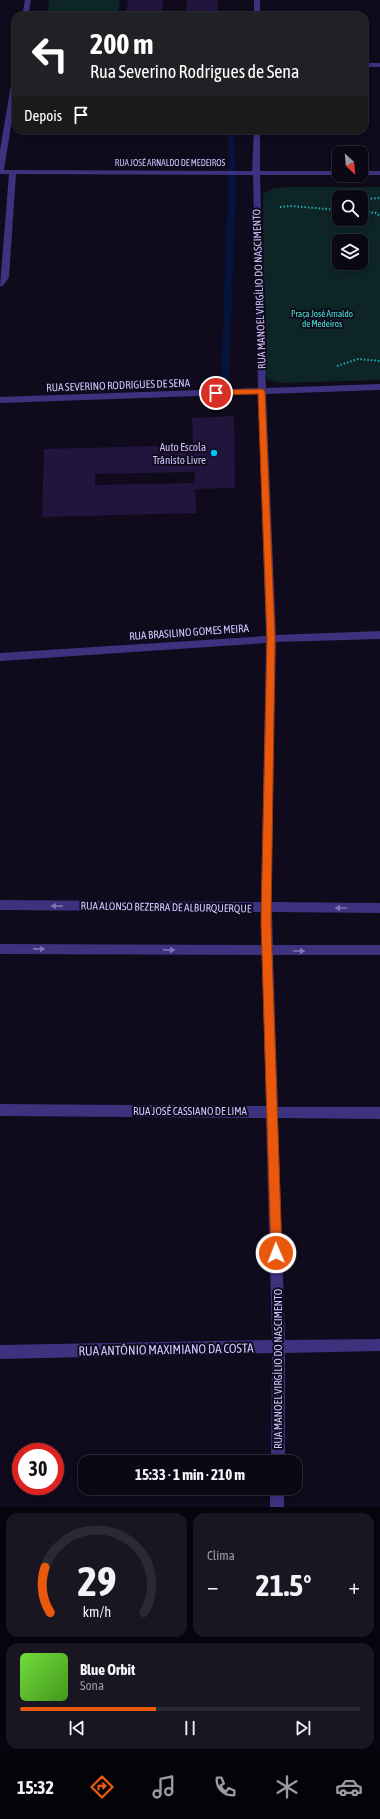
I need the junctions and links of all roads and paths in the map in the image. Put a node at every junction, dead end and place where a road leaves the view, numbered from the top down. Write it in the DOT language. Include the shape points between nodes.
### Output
graph roads {
  1 [pos="28,0"];
  2 [pos="257,0"];
  3 [pos="26,12"];
  4 [pos="257,12"];
  5 [pos="368,65"];
  6 [pos="380,65"];
  7 [pos="12,98"];
  8 [pos="257,134"];
  9 [pos="0,172"];
  10 [pos="13,172"];
  11 [pos="256,172"];
  12 [pos="332,173"];
  13 [pos="368,173"];
  14 [pos="380,173"];
  15 [pos="380,198"];
  16 [pos="368,199"];
  17 [pos="332,209"];
  18 [pos="275,210"];
  19 [pos="368,212"];
  20 [pos="380,216"];
  21 [pos="0,284"];
  22 [pos="380,360"];
  23 [pos="331,368"];
  24 [pos="380,387"];
  25 [pos="262,391"];
  26 [pos="0,400"];
  27 [pos="380,635"];
  28 [pos="271,639"];
  29 [pos="0,657"];
  30 [pos="0,905"];
  31 [pos="266,908"];
  32 [pos="380,908"];
  33 [pos="0,949"];
  34 [pos="380,950"];
  35 [pos="266,951"];
  36 [pos="0,1110"];
  37 [pos="273,1112"];
  38 [pos="380,1113"];
  39 [pos="380,1345"];
  40 [pos="279,1347"];
  41 [pos="0,1352"];
  42 [pos="278,1455"];
  43 [pos="278,1495"];
  44 [pos="277,1507"];
  1 -- 3 [label="street"];
  2 -- 4 [label="street"];
  5 -- 6 [label="street"];
  7 -- 9 [label="street"];
  8 -- 11 [label="street, RUA MANOEL VIRGÍLIO DO NASCIMENTO"];
  9 -- 10 [label="street, RUA JOSÉ ARNALDO DE MEDEIROS"];
  10 -- 11 [label="street, RUA JOSÉ ARNALDO DE MEDEIROS"];
  10 -- 21 [label="street" via="5,277"];
  11 -- 12 [label="street, RUA JOSÉ ARNALDO DE MEDEIROS"];
  11 -- 25 [label="street, RUA MANOEL VIRGÍLIO DO NASCIMENTO"];
  13 -- 14 [label="street"];
  15 -- 16 [label="path"];
  17 -- 18 [label="path" via="290,206"];
  19 -- 20 [label="path"];
  22 -- 23 [label="path" via="359,358"];
  24 -- 25 [label="street, RUA SEVERINO RODRIGUES DE SENA"];
  25 -- 26 [label="street, RUA SEVERINO RODRIGUES DE SENA"];
  25 -- 28 [label="street, RUA MANOEL VIRGÍLIO DO NASCIMENTO"];
  27 -- 28 [label="street, RUA BRASILINO GOMES MEIRA"];
  28 -- 29 [label="street, RUA BRASILINO GOMES MEIRA"];
  28 -- 31 [label="street, RUA MANOEL VIRGÍLIO DO NASCIMENTO"];
  31 -- 30 [label="street, RUA ALONSO BEZERRA DE ALBURQUERQUE, one-way"];
  32 -- 31 [label="street, RUA ALONSO BEZERRA DE ALBURQUERQUE, one-way"];
  31 -- 35 [label="street, RUA MANOEL VIRGÍLIO DO NASCIMENTO"];
  33 -- 35 [label="street, one-way"];
  35 -- 34 [label="street, one-way"];
  35 -- 37 [label="street, RUA MANOEL VIRGÍLIO DO NASCIMENTO"];
  36 -- 37 [label="street, RUA JOSÉ CASSIANO DE LIMA"];
  37 -- 38 [label="street, RUA JOSÉ CASSIANO DE LIMA"];
  37 -- 40 [label="street, RUA MANOEL VIRGÍLIO DO NASCIMENTO"];
  39 -- 40 [label="street, RUA ANTÔNIO MAXIMIANO DA COSTA"];
  40 -- 41 [label="street, RUA ANTÔNIO MAXIMIANO DA COSTA"];
  40 -- 42 [label="street, RUA MANOEL VIRGÍLIO DO NASCIMENTO"];
  43 -- 44 [label="street"];
}
